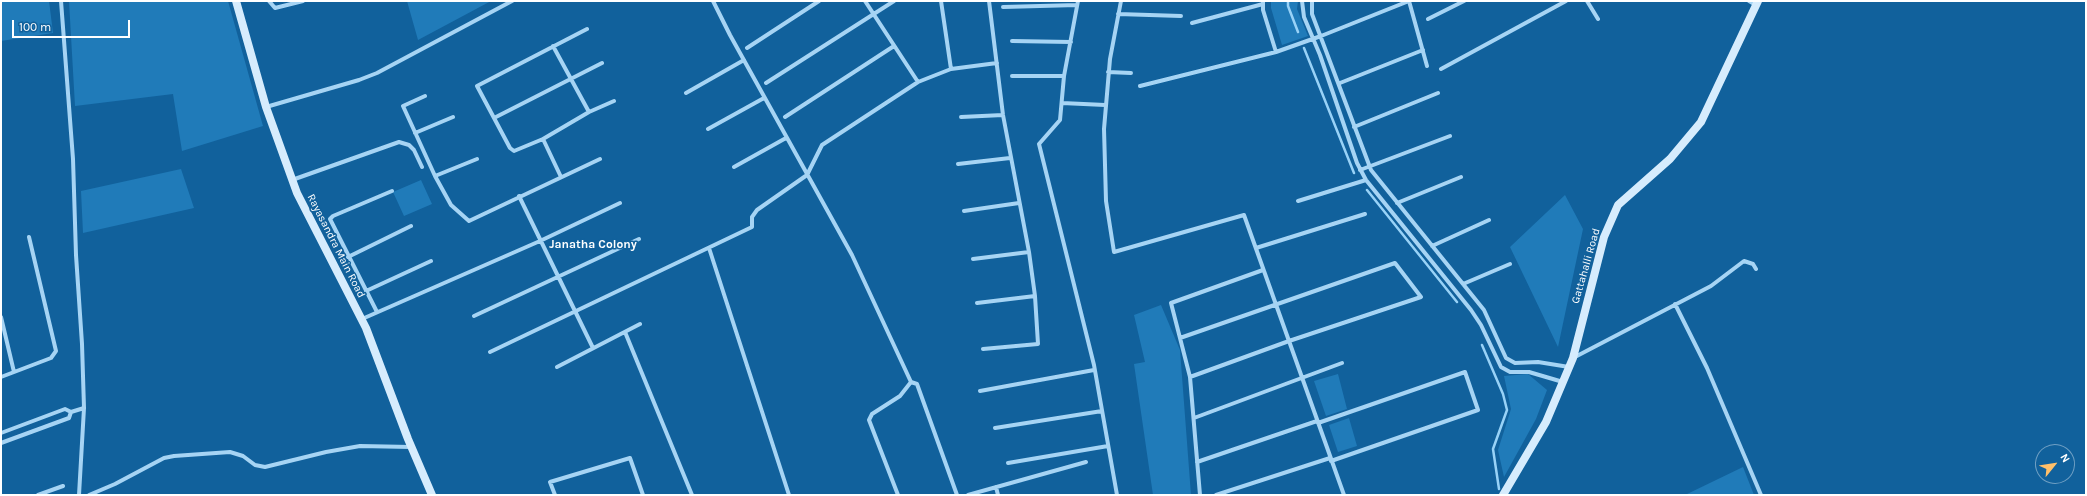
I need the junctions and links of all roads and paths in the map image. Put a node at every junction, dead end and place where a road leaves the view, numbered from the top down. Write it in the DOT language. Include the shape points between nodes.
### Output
graph roads {
  1 [pos="61,1"];
  2 [pos="236,1"];
  3 [pos="269,1"];
  4 [pos="303,1"];
  5 [pos="512,1"];
  6 [pos="713,1"];
  7 [pos="819,1"];
  8 [pos="865,1"];
  9 [pos="894,1"];
  10 [pos="941,1"];
  11 [pos="989,1"];
  12 [pos="1121,1"];
  13 [pos="1302,1"];
  14 [pos="1312,1"];
  15 [pos="1409,1"];
  16 [pos="1464,1"];
  17 [pos="1566,1"];
  18 [pos="1587,1"];
  19 [pos="1754,2"];
  20 [pos="1078,3"];
  21 [pos="1263,3"];
  22 [pos="1003,7"];
  23 [pos="874,14"];
  24 [pos="1118,14"];
  25 [pos="1181,16"];
  26 [pos="1428,19"];
  27 [pos="1598,19"];
  28 [pos="1192,23"];
  29 [pos="587,29"];
  30 [pos="1321,36"];
  31 [pos="1313,39"];
  32 [pos="1012,41"];
  33 [pos="1071,42"];
  34 [pos="553,46"];
  35 [pos="894,46"];
  36 [pos="747,48"];
  37 [pos="1423,50"];
  38 [pos="1276,52"];
  39 [pos="744,60"];
  40 [pos="602,63"];
  41 [pos="997,63"];
  42 [pos="1427,66"];
  43 [pos="951,69"];
  44 [pos="1441,69"];
  45 [pos="1108,72"];
  46 [pos="1131,73"];
  47 [pos="1012,76"];
  48 [pos="1064,76"];
  49 [pos="571,78"];
  50 [pos="918,82"];
  51 [pos="766,83"];
  52 [pos="1340,83"];
  53 [pos="1140,86"];
  54 [pos="686,93"];
  55 [pos="1438,93"];
  56 [pos="425,96"];
  57 [pos="764,98"];
  58 [pos="614,101"];
  59 [pos="1062,104"];
  60 [pos="1105,105"];
  61 [pos="266,107"];
  62 [pos="589,112"];
  63 [pos="1003,115"];
  64 [pos="453,117"];
  65 [pos="785,117"];
  66 [pos="962,117"];
  67 [pos="494,118"];
  68 [pos="1354,127"];
  69 [pos="708,129"];
  70 [pos="415,133"];
  71 [pos="1450,136"];
  72 [pos="786,138"];
  73 [pos="543,139"];
  74 [pos="1010,158"];
  75 [pos="477,159"];
  76 [pos="600,159"];
  77 [pos="958,164"];
  78 [pos="422,167"];
  79 [pos="734,167"];
  80 [pos="1368,167"];
  81 [pos="1360,170"];
  82 [pos="807,175"];
  83 [pos="435,176"];
  84 [pos="561,177"];
  85 [pos="1460,177"];
  86 [pos="292,180"];
  87 [pos="1366,180"];
  88 [pos="392,191"];
  89 [pos="519,196"];
  90 [pos="1298,201"];
  91 [pos="620,203"];
  92 [pos="1019,203"];
  93 [pos="1397,203"];
  94 [pos="964,211"];
  95 [pos="1365,214"];
  96 [pos="1489,220"];
  97 [pos="411,226"];
  98 [pos="29,237"];
  99 [pos="639,239"];
  100 [pos="540,241"];
  101 [pos="1432,246"];
  102 [pos="709,248"];
  103 [pos="1256,248"];
  104 [pos="1029,252"];
  105 [pos="348,257"];
  106 [pos="973,259"];
  107 [pos="431,261"];
  108 [pos="1510,264"];
  109 [pos="1756,269"];
  110 [pos="1263,270"];
  111 [pos="558,277"];
  112 [pos="1463,284"];
  113 [pos="366,291"];
  114 [pos="1035,296"];
  115 [pos="978,303"];
  116 [pos="1675,304"];
  117 [pos="1276,305"];
  118 [pos="377,312"];
  119 [pos="575,312"];
  120 [pos="474,316"];
  121 [pos="1,317"];
  122 [pos="362,319"];
  123 [pos="640,324"];
  124 [pos="625,332"];
  125 [pos="1180,338"];
  126 [pos="1289,341"];
  127 [pos="593,348"];
  128 [pos="983,349"];
  129 [pos="490,352"];
  130 [pos="1573,358"];
  131 [pos="1342,363"];
  132 [pos="557,366"];
  133 [pos="1569,367"];
  134 [pos="1094,370"];
  135 [pos="14,372"];
  136 [pos="1,377"];
  137 [pos="1190,377"];
  138 [pos="1301,378"];
  139 [pos="911,382"];
  140 [pos="1563,382"];
  141 [pos="980,391"];
  142 [pos="84,408"];
  143 [pos="1102,411"];
  144 [pos="70,412"];
  145 [pos="1194,418"];
  146 [pos="1317,422"];
  147 [pos="995,428"];
  148 [pos="1,433"];
  149 [pos="1,443"];
  150 [pos="1108,446"];
  151 [pos="411,447"];
  152 [pos="1331,459"];
  153 [pos="1086,462"];
  154 [pos="1198,462"];
  155 [pos="1008,464"];
  156 [pos="63,486"];
  157 [pos="996,487"];
  158 [pos="38,495"];
  159 [pos="79,495"];
  160 [pos="89,495"];
  161 [pos="432,495"];
  162 [pos="555,495"];
  163 [pos="643,495"];
  164 [pos="692,495"];
  165 [pos="789,495"];
  166 [pos="898,495"];
  167 [pos="957,495"];
  168 [pos="968,495"];
  169 [pos="998,495"];
  170 [pos="1117,495"];
  171 [pos="1200,495"];
  172 [pos="1216,495"];
  173 [pos="1344,495"];
  174 [pos="1503,495"];
  175 [pos="1761,495"];
  1 -- 142 [label="street" via="73,158"];
  2 -- 61 [label="main road, Rayasandra Main Road"];
  3 -- 4 [label="street" via="275,8"];
  5 -- 61 [label="street" via="359,80"];
  6 -- 39 [label="street"];
  7 -- 36 [label="street"];
  8 -- 23 [label="street"];
  9 -- 23 [label="street"];
  10 -- 43 [label="street"];
  11 -- 41 [label="street"];
  12 -- 24 [label="street"];
  13 -- 31 [label="street" via="1304,17"];
  14 -- 30 [label="street" via="1312,14"];
  15 -- 30 [label="street"];
  15 -- 37 [label="street"];
  16 -- 26 [label="street"];
  17 -- 44 [label="street"];
  18 -- 27 [label="street"];
  19 -- 130 [label="main road, Gattahalli Road" via="1701,122 1670,159 1618,206 1604,237"];
  20 -- 22 [label="street"];
  20 -- 33 [label="street"];
  21 -- 28 [label="street"];
  21 -- 38 [label="street"];
  23 -- 35 [label="street"];
  23 -- 51 [label="street"];
  24 -- 25 [label="street"];
  24 -- 45 [label="street"];
  29 -- 34 [label="street"];
  30 -- 31 [label="street"];
  30 -- 52 [label="street"];
  31 -- 38 [label="street"];
  31 -- 81 [label="street"];
  32 -- 33 [label="street"];
  33 -- 48 [label="street"];
  34 -- 49 [label="street"];
  34 -- 67 [label="street" via="477,86"];
  35 -- 50 [label="street"];
  35 -- 65 [label="street"];
  37 -- 42 [label="street"];
  37 -- 52 [label="street"];
  38 -- 53 [label="street"];
  39 -- 54 [label="street"];
  39 -- 57 [label="street"];
  40 -- 49 [label="street"];
  41 -- 43 [label="street"];
  41 -- 63 [label="street"];
  43 -- 50 [label="street"];
  45 -- 46 [label="street"];
  45 -- 60 [label="street"];
  47 -- 48 [label="street"];
  48 -- 59 [label="street"];
  49 -- 62 [label="street"];
  49 -- 67 [label="street"];
  50 -- 82 [label="street" via="822,145"];
  52 -- 68 [label="street"];
  55 -- 68 [label="street"];
  56 -- 70 [label="street" via="403,106"];
  57 -- 69 [label="street"];
  57 -- 72 [label="street"];
  58 -- 62 [label="street"];
  59 -- 60 [label="street"];
  59 -- 134 [label="street" via="1060,120 1039,144"];
  60 -- 103 [label="street" via="1105,177 1114,252 1244,215"];
  61 -- 86 [label="main road, Rayasandra Main Road"];
  62 -- 73 [label="street"];
  63 -- 66 [label="street"];
  63 -- 74 [label="street"];
  64 -- 70 [label="street"];
  67 -- 73 [label="street" via="514,151"];
  68 -- 80 [label="street"];
  70 -- 83 [label="street"];
  71 -- 80 [label="street"];
  72 -- 79 [label="street"];
  72 -- 82 [label="street"];
  73 -- 84 [label="street"];
  74 -- 77 [label="street"];
  74 -- 92 [label="street"];
  75 -- 83 [label="street"];
  76 -- 84 [label="street"];
  78 -- 86 [label="street" via="414,150 399,142"];
  80 -- 81 [label="street"];
  80 -- 93 [label="street"];
  81 -- 87 [label="street"];
  82 -- 102 [label="street" via="756,210 752,217 752,227"];
  82 -- 139 [label="street" via="852,255"];
  83 -- 89 [label="street" via="451,205 469,221"];
  84 -- 89 [label="street"];
  85 -- 93 [label="street"];
  86 -- 122 [label="main road, Rayasandra Main Road" via="312,225"];
  87 -- 90 [label="street"];
  87 -- 140 [label="street" via="1471,310 1501,367 1510,372 1529,372"];
  88 -- 105 [label="street" via="333,216 330,220"];
  89 -- 100 [label="street"];
  91 -- 100 [label="street"];
  92 -- 94 [label="street"];
  92 -- 104 [label="street"];
  93 -- 101 [label="street"];
  95 -- 103 [label="street"];
  96 -- 101 [label="street"];
  97 -- 105 [label="street"];
  98 -- 135 [label="street" via="56,351 51,358"];
  99 -- 111 [label="street"];
  100 -- 111 [label="street"];
  100 -- 118 [label="street"];
  101 -- 112 [label="street"];
  102 -- 119 [label="street"];
  102 -- 165 [label="street"];
  103 -- 110 [label="street"];
  104 -- 106 [label="street"];
  104 -- 114 [label="street"];
  105 -- 113 [label="street"];
  107 -- 113 [label="street"];
  108 -- 112 [label="street"];
  109 -- 116 [label="street" via="1753,264 1744,262 1711,286"];
  110 -- 117 [label="street"];
  110 -- 125 [label="street" via="1171,303"];
  111 -- 119 [label="street"];
  111 -- 120 [label="street"];
  112 -- 133 [label="street" via="1484,310 1502,350 1511,362 1538,362"];
  113 -- 118 [label="street"];
  114 -- 115 [label="street"];
  114 -- 128 [label="street" via="1038,344"];
  116 -- 130 [label="street"];
  116 -- 175 [label="street" via="1707,368"];
  117 -- 125 [label="street"];
  117 -- 126 [label="street"];
  117 -- 126 [label="street" via="1396,263 1421,297"];
  118 -- 122 [label="street"];
  119 -- 127 [label="street"];
  119 -- 129 [label="street"];
  121 -- 135 [label="street"];
  122 -- 151 [label="main road, Rayasandra Main Road"];
  123 -- 124 [label="street"];
  124 -- 127 [label="street"];
  124 -- 164 [label="street"];
  125 -- 137 [label="street"];
  126 -- 137 [label="street"];
  126 -- 138 [label="street"];
  127 -- 132 [label="street"];
  130 -- 133 [label="main road, Gattahalli Road"];
  131 -- 138 [label="street"];
  133 -- 140 [label="main road, Gattahalli Road"];
  134 -- 141 [label="street"];
  134 -- 143 [label="street"];
  135 -- 136 [label="street"];
  137 -- 145 [label="street"];
  138 -- 145 [label="street"];
  138 -- 146 [label="street"];
  139 -- 166 [label="street" via="900,396 872,414 869,420"];
  139 -- 167 [label="street" via="919,388"];
  140 -- 174 [label="main road, Gattahalli Road" via="1546,422"];
  142 -- 144 [label="street"];
  142 -- 159 [label="street"];
  143 -- 147 [label="street"];
  143 -- 150 [label="street"];
  144 -- 148 [label="street" via="65,409"];
  144 -- 149 [label="street" via="69,418"];
  145 -- 154 [label="street"];
  146 -- 152 [label="street"];
  146 -- 152 [label="street" via="1465,372 1478,410"];
  146 -- 154 [label="street"];
  150 -- 155 [label="street"];
  150 -- 170 [label="street"];
  151 -- 160 [label="street" via="360,446 265,467 255,465 243,456 230,452 174,456 164,458"];
  151 -- 161 [label="main road, Rayasandra Main Road"];
  152 -- 172 [label="street"];
  152 -- 173 [label="street"];
  153 -- 157 [label="street"];
  154 -- 171 [label="street"];
  156 -- 158 [label="street"];
  157 -- 168 [label="street"];
  157 -- 169 [label="street"];
  162 -- 163 [label="street" via="550,482 630,458"];
}
